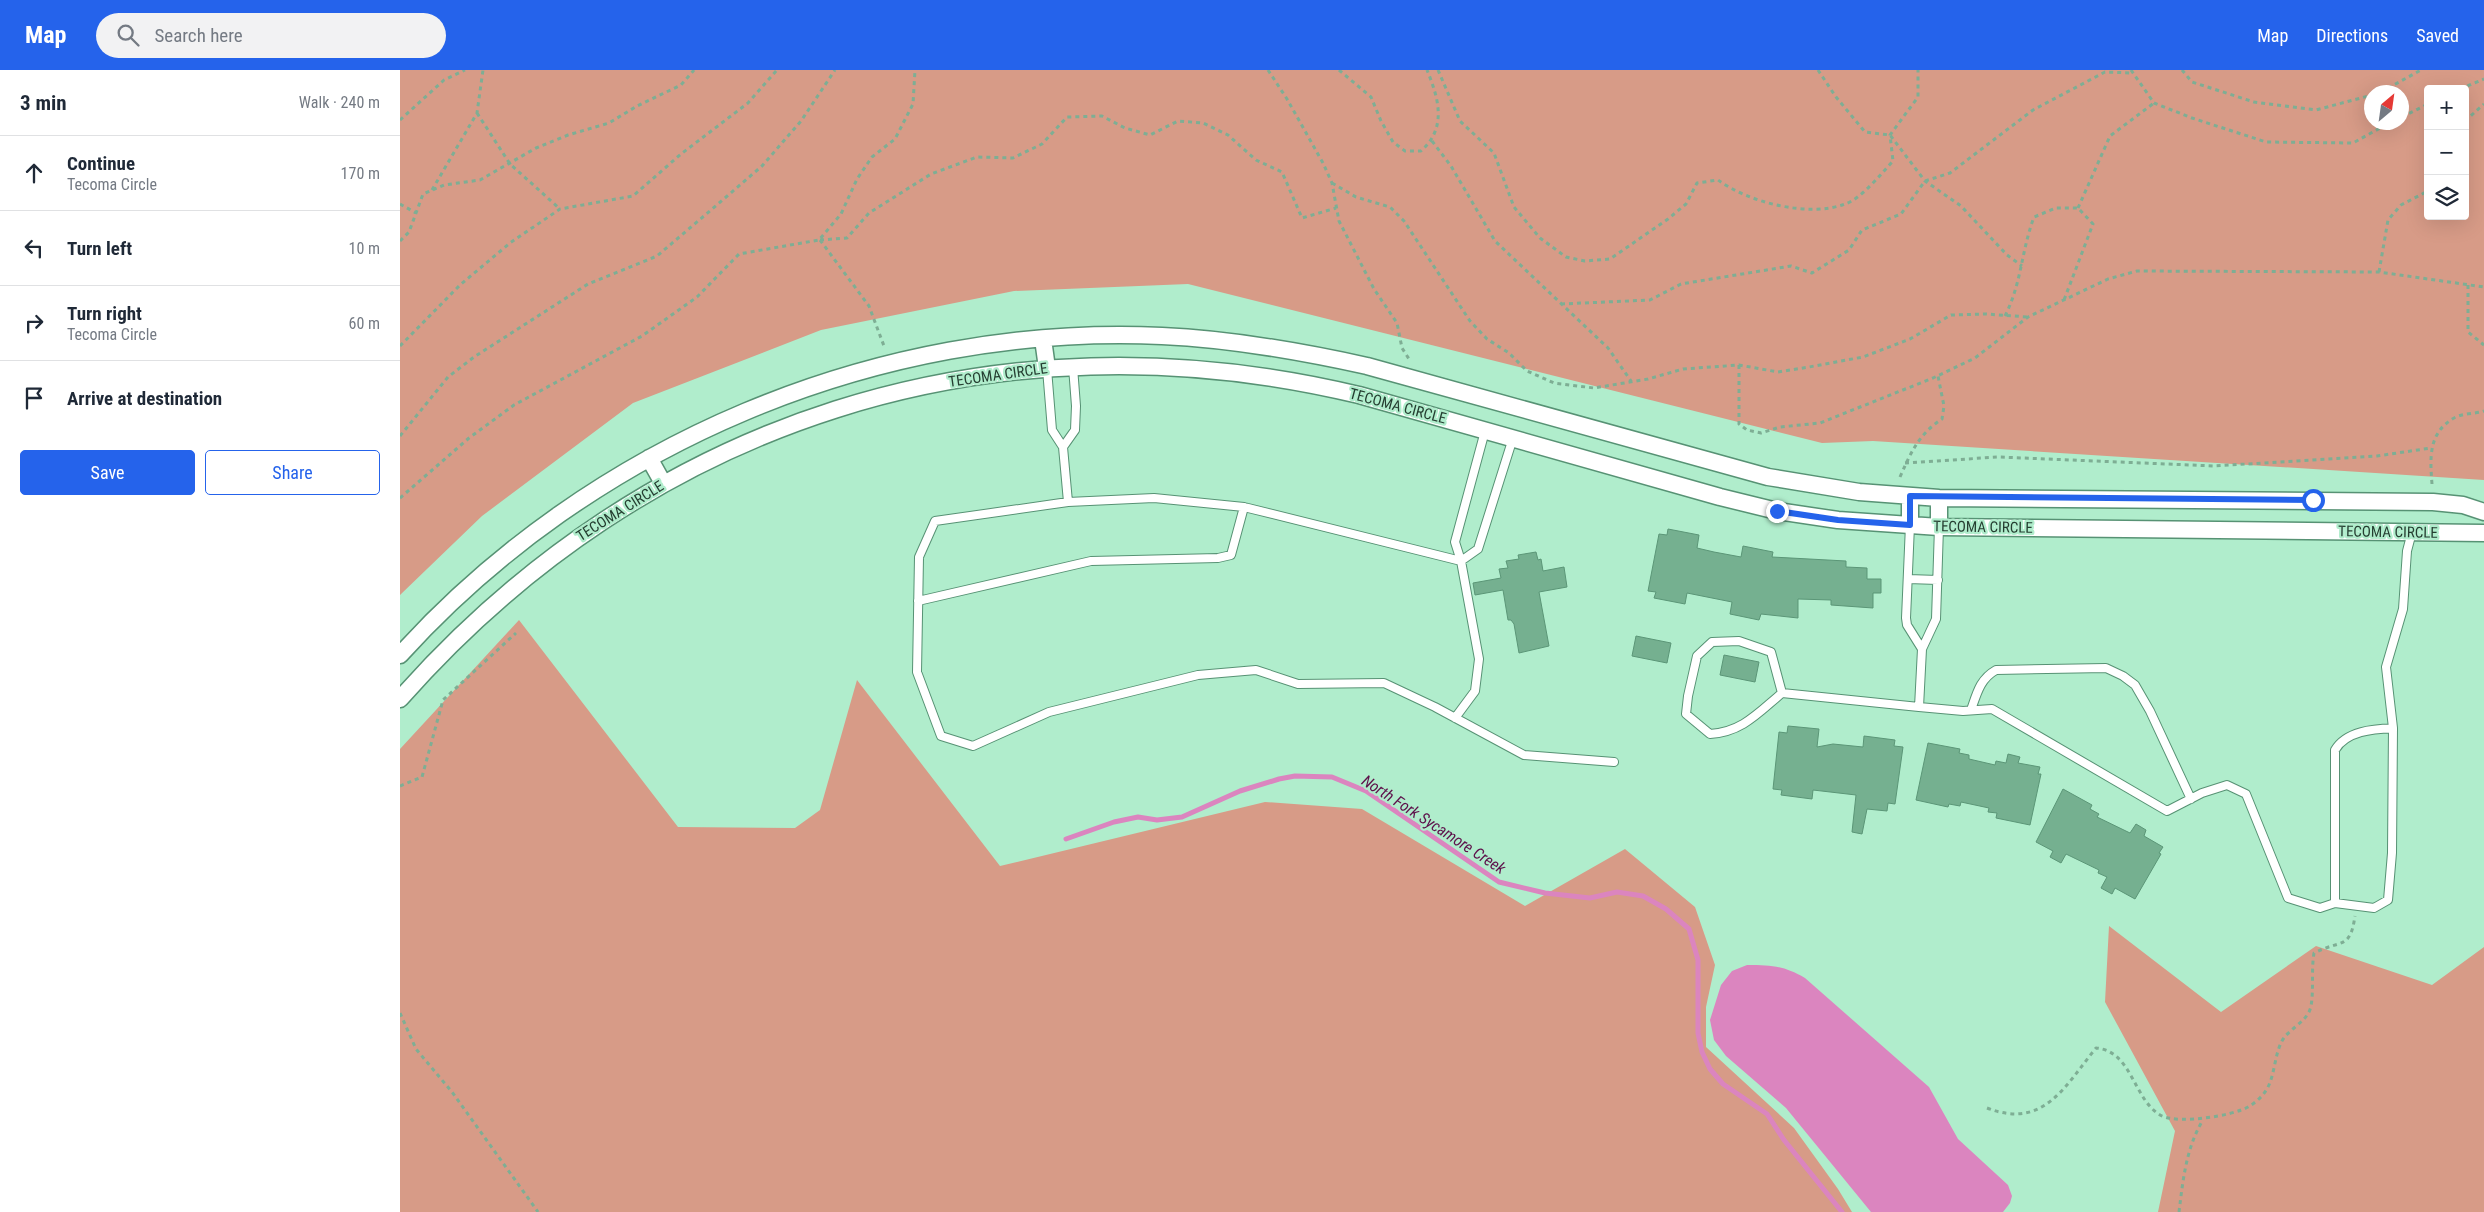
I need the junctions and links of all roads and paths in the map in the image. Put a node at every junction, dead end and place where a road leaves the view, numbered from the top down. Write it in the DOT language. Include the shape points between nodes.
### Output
graph roads {
  1 [pos="465,70"];
  2 [pos="483,70"];
  3 [pos="694,70"];
  4 [pos="778,70"];
  5 [pos="835,70"];
  6 [pos="915,70"];
  7 [pos="1268,70"];
  8 [pos="1339,70"];
  9 [pos="1428,70"];
  10 [pos="1438,70"];
  11 [pos="1818,70"];
  12 [pos="1918,70"];
  13 [pos="2182,70"];
  14 [pos="2421,70"];
  15 [pos="2131,71"];
  16 [pos="2484,79"];
  17 [pos="2394,85"];
  18 [pos="2469,85"];
  19 [pos="2364,97"];
  20 [pos="2154,103"];
  21 [pos="2484,104"];
  22 [pos="2424,106"];
  23 [pos="478,113"];
  24 [pos="2409,114"];
  25 [pos="2469,117"];
  26 [pos="400,120"];
  27 [pos="2377,130"];
  28 [pos="1890,135"];
  29 [pos="1432,141"];
  30 [pos="510,164"];
  31 [pos="1925,181"];
  32 [pos="1332,183"];
  33 [pos="432,190"];
  34 [pos="2424,192"];
  35 [pos="400,204"];
  36 [pos="1336,208"];
  37 [pos="2078,208"];
  38 [pos="560,209"];
  39 [pos="416,212"];
  40 [pos="819,240"];
  41 [pos="400,241"];
  42 [pos="2022,266"];
  43 [pos="2379,272"];
  44 [pos="2468,285"];
  45 [pos="2484,287"];
  46 [pos="2063,301"];
  47 [pos="1561,304"];
  48 [pos="2005,316"];
  49 [pos="2028,317"];
  50 [pos="1072,338"];
  51 [pos="1043,339"];
  52 [pos="2484,345"];
  53 [pos="400,346"];
  54 [pos="884,346"];
  55 [pos="1410,359"];
  56 [pos="1739,365"];
  57 [pos="1073,366"];
  58 [pos="1046,368"];
  59 [pos="1938,376"];
  60 [pos="1631,382"];
  61 [pos="1492,402"];
  62 [pos="1523,411"];
  63 [pos="2484,411"];
  64 [pos="1486,430"];
  65 [pos="400,436"];
  66 [pos="1513,438"];
  67 [pos="1063,447"];
  68 [pos="2432,448"];
  69 [pos="649,458"];
  70 [pos="1906,463"];
  71 [pos="1900,477"];
  72 [pos="663,483"];
  73 [pos="2432,484"];
  74 [pos="1910,496"];
  75 [pos="400,498"];
  76 [pos="1939,498"];
  77 [pos="1068,502"];
  78 [pos="1244,506"];
  79 [pos="2484,512"];
  80 [pos="1910,525"];
  81 [pos="1939,527"];
  82 [pos="2412,532"];
  83 [pos="2484,533"];
  84 [pos="1461,561"];
  85 [pos="1908,579"];
  86 [pos="1938,580"];
  87 [pos="918,601"];
  88 [pos="516,633"];
  89 [pos="1922,649"];
  90 [pos="400,655"];
  91 [pos="1782,693"];
  92 [pos="400,699"];
  93 [pos="1919,707"];
  94 [pos="1972,710"];
  95 [pos="1455,718"];
  96 [pos="2393,728"];
  97 [pos="1614,762"];
  98 [pos="400,786"];
  99 [pos="2191,799"];
  100 [pos="2335,903"];
  101 [pos="2357,906"];
  102 [pos="400,1013"];
  103 [pos="1987,1108"];
  104 [pos="2203,1119"];
  105 [pos="538,1212"];
  106 [pos="2179,1212"];
  1 -- 26 [label="path" via="444,80"];
  2 -- 23 [label="path"];
  3 -- 30 [label="path" via="681,85 609,124 568,135 536,148"];
  4 -- 38 [label="path" via="748,103 633,196"];
  5 -- 65 [label="path" via="801,121 762,166 712,210 657,256 588,284 474,357 448,377"];
  6 -- 40 [label="path" via="913,104 895,139 872,157 857,179 841,214"];
  7 -- 32 [label="path" via="1288,99"];
  8 -- 29 [label="path" via="1370,97 1393,142 1405,151 1421,151"];
  9 -- 29 [label="path" via="1436,91 1439,118"];
  10 -- 28 [label="path" via="1460,121 1494,153 1514,207 1540,238 1566,257 1585,261 1610,259 1668,219 1686,204 1697,183 1718,180 1734,192 1774,206 1819,209 1846,204 1893,162"];
  11 -- 28 [label="path" via="1865,132"];
  12 -- 28 [label="path" via="1918,97"];
  13 -- 19 [label="path" via="2192,82 2254,102 2316,110"];
  14 -- 17 [label="path"];
  15 -- 20 [label="path"];
  15 -- 31 [label="path" via="2105,72 2081,84 2033,110 1950,173"];
  16 -- 18 [label="path"];
  20 -- 27 [label="path" via="2266,142 2353,143"];
  20 -- 37 [label="path" via="2110,136"];
  21 -- 25 [label="path"];
  22 -- 24 [label="path"];
  23 -- 30 [label="path"];
  23 -- 33 [label="path"];
  28 -- 31 [label="path"];
  29 -- 47 [label="path" via="1451,166 1495,241"];
  30 -- 33 [label="path" via="480,180"];
  30 -- 38 [label="path"];
  31 -- 42 [label="path" via="1961,206 2007,255"];
  31 -- 47 [label="path" via="1901,214 1862,230 1849,250 1812,273 1792,266 1681,284 1650,300"];
  32 -- 36 [label="path"];
  32 -- 60 [label="path" via="1356,197 1390,208 1404,220 1470,321 1527,371 1554,383 1594,388"];
  33 -- 39 [label="path" via="423,194"];
  34 -- 43 [label="path" via="2401,205 2388,220"];
  35 -- 39 [label="path"];
  36 -- 40 [label="path" via="1302,218 1282,172 1256,160 1228,135 1203,123 1178,121 1150,135 1125,128 1102,116 1067,117 1042,144 1013,158 977,157 931,174 869,213 847,238"];
  36 -- 55 [label="path" via="1353,251 1397,323 1402,348"];
  37 -- 42 [label="path" via="2056,208 2034,217 2025,241"];
  37 -- 46 [label="path" via="2093,224"];
  38 -- 53 [label="path" via="510,243 460,285"];
  39 -- 41 [label="path" via="409,232"];
  40 -- 54 [label="path" via="869,306"];
  40 -- 75 [label="path" via="739,254 697,297 642,336 514,405 469,438"];
  42 -- 48 [label="path"];
  43 -- 44 [label="path"];
  43 -- 46 [label="path" via="2137,271 2108,279"];
  44 -- 45 [label="path"];
  44 -- 52 [label="path" via="2468,332"];
  46 -- 49 [label="path"];
  47 -- 60 [label="path" via="1608,348"];
  48 -- 49 [label="path"];
  48 -- 56 [label="path" via="1951,315 1910,339 1863,357 1809,368 1778,372"];
  49 -- 59 [label="path" via="1974,358"];
  50 -- 51 [label="street, TECOMA CIRCLE"];
  50 -- 57 [label="street"];
  50 -- 61 [label="street, TECOMA CIRCLE" via="1161,336 1250,343 1367,366"];
  51 -- 58 [label="street"];
  51 -- 69 [label="street, TECOMA CIRCLE" via="951,351 845,376 750,409"];
  56 -- 59 [label="path" via="1739,424 1747,430 1761,433 1780,426 1820,423"];
  56 -- 60 [label="path" via="1683,369"];
  57 -- 58 [label="street, TECOMA CIRCLE"];
  57 -- 64 [label="street, TECOMA CIRCLE" via="1182,367 1300,382"];
  57 -- 67 [label="lane" via="1075,430"];
  58 -- 67 [label="lane" via="1052,430"];
  58 -- 72 [label="street, TECOMA CIRCLE" via="943,382 827,412 773,432"];
  59 -- 70 [label="path" via="1944,406 1942,419 1926,429"];
  61 -- 62 [label="street, TECOMA CIRCLE"];
  61 -- 64 [label="street"];
  62 -- 66 [label="street"];
  62 -- 74 [label="street, TECOMA CIRCLE" via="1768,478 1850,491"];
  63 -- 68 [label="path" via="2454,418 2436,434"];
  64 -- 66 [label="street, TECOMA CIRCLE"];
  64 -- 84 [label="lane" via="1455,542"];
  66 -- 80 [label="street, TECOMA CIRCLE" via="1777,511 1847,521"];
  66 -- 84 [label="lane" via="1478,549"];
  67 -- 77 [label="lane"];
  68 -- 70 [label="path" via="2377,456 2214,466 1998,456"];
  68 -- 73 [label="path" via="2429,454"];
  69 -- 72 [label="street"];
  69 -- 90 [label="street, TECOMA CIRCLE" via="590,493 534,533 451,604"];
  70 -- 71 [label="path"];
  72 -- 92 [label="street, TECOMA CIRCLE" via="540,564 452,644"];
  74 -- 76 [label="street, TECOMA CIRCLE"];
  74 -- 80 [label="street"];
  76 -- 79 [label="street, TECOMA CIRCLE" via="2423,502 2463,505"];
  76 -- 81 [label="street"];
  77 -- 78 [label="lane" via="1154,498"];
  77 -- 87 [label="lane" via="935,521 919,557"];
  78 -- 84 [label="lane"];
  78 -- 87 [label="lane" via="1231,555 1091,561"];
  80 -- 81 [label="street, TECOMA CIRCLE"];
  80 -- 85 [label="lane"];
  81 -- 82 [label="street, TECOMA CIRCLE"];
  81 -- 86 [label="lane"];
  82 -- 83 [label="street, TECOMA CIRCLE"];
  82 -- 96 [label="lane" via="2407,551 2403,610 2386,667"];
  84 -- 95 [label="lane" via="1479,659 1476,691"];
  85 -- 86 [label="lane"];
  85 -- 89 [label="lane" via="1907,625"];
  86 -- 89 [label="lane" via="1936,619"];
  87 -- 95 [label="lane" via="917,672 941,736 973,746 1049,712 1198,675 1256,670 1298,684 1384,683"];
  88 -- 98 [label="path" via="443,700 422,777"];
  89 -- 93 [label="lane"];
  91 -- 91 [label="lane" via="1742,726 1726,733 1710,734 1686,714 1697,656 1712,642 1739,640 1771,652"];
  91 -- 93 [label="lane"];
  93 -- 94 [label="lane"];
  94 -- 99 [label="lane" via="1992,709 2167,812"];
  94 -- 99 [label="lane" via="1986,675 1996,670 2106,668 2135,685"];
  95 -- 97 [label="lane" via="1524,755"];
  96 -- 100 [label="lane" via="2352,736 2340,742 2335,750"];
  96 -- 101 [label="lane" via="2392,853 2388,900 2374,908"];
  99 -- 100 [label="lane" via="2227,784 2246,794 2288,898 2320,908"];
  100 -- 101 [label="lane"];
  101 -- 104 [label="path" via="2352,935 2348,940 2314,953 2311,1008 2282,1040 2269,1085 2261,1097 2248,1108"];
  102 -- 105 [label="path" via="416,1049 452,1092"];
  103 -- 104 [label="path" via="2016,1114 2034,1111 2054,1101 2096,1048 2106,1048 2122,1061 2147,1102 2163,1116"];
  104 -- 106 [label="path" via="2195,1133 2184,1169"];
}
